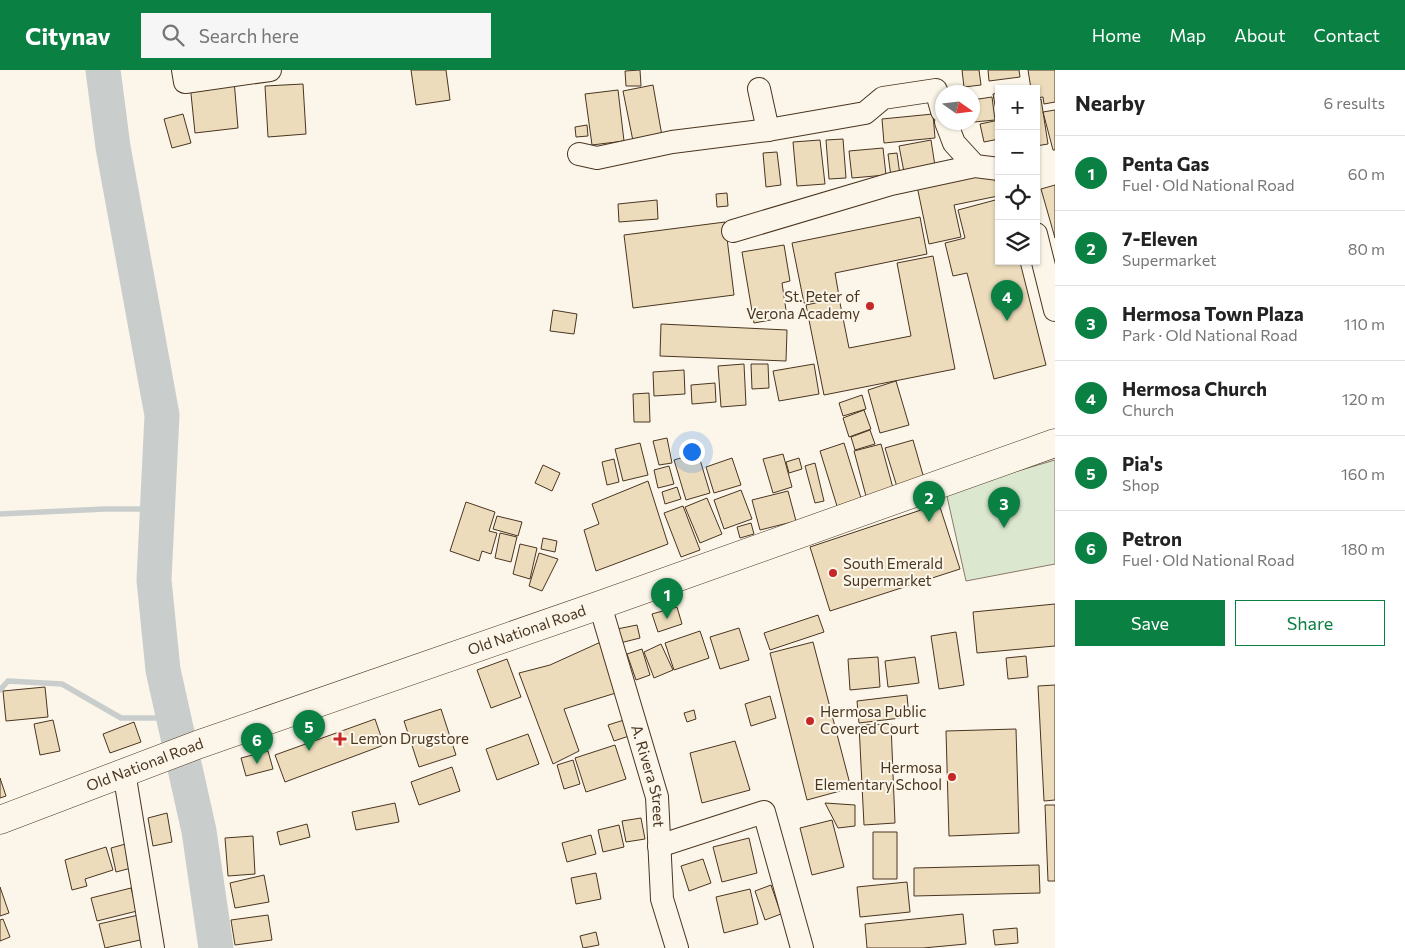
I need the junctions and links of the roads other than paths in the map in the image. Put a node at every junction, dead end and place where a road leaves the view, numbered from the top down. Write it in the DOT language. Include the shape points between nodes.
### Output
graph roads {
  1 [pos="270,70"];
  2 [pos="184,76"];
  3 [pos="759,89"];
  4 [pos="935,90"];
  5 [pos="768,130"];
  6 [pos="949,130"];
  7 [pos="579,154"];
  8 [pos="975,166"];
  9 [pos="995,168"];
  10 [pos="733,231"];
  11 [pos="1040,250"];
  12 [pos="1055,310"];
  13 [pos="1055,442"];
  14 [pos="600,605"];
  15 [pos="124,772"];
  16 [pos="0,820"];
  17 [pos="659,846"];
  18 [pos="152,948"];
  19 [pos="677,948"];
  20 [pos="802,948"];
  1 -- 2 [label="street"];
  3 -- 5 [label="street"];
  4 -- 5 [label="street" via="884,98 865,113"];
  5 -- 7 [label="street" via="672,142 597,158"];
  6 -- 8 [label="street" via="954,143"];
  8 -- 9 [label="street"];
  8 -- 10 [label="street" via="891,184"];
  11 -- 12 [label="street"];
  13 -- 14 [label="main road, Old National Road"];
  14 -- 15 [label="main road, Old National Road"];
  14 -- 17 [label="street, A. Rivera Street" via="657,797"];
  15 -- 16 [label="main road, Old National Road"];
  15 -- 18 [label="street"];
  17 -- 19 [label="street, A. Rivera Street" via="662,900"];
  17 -- 20 [label="street" via="764,812"];
}
